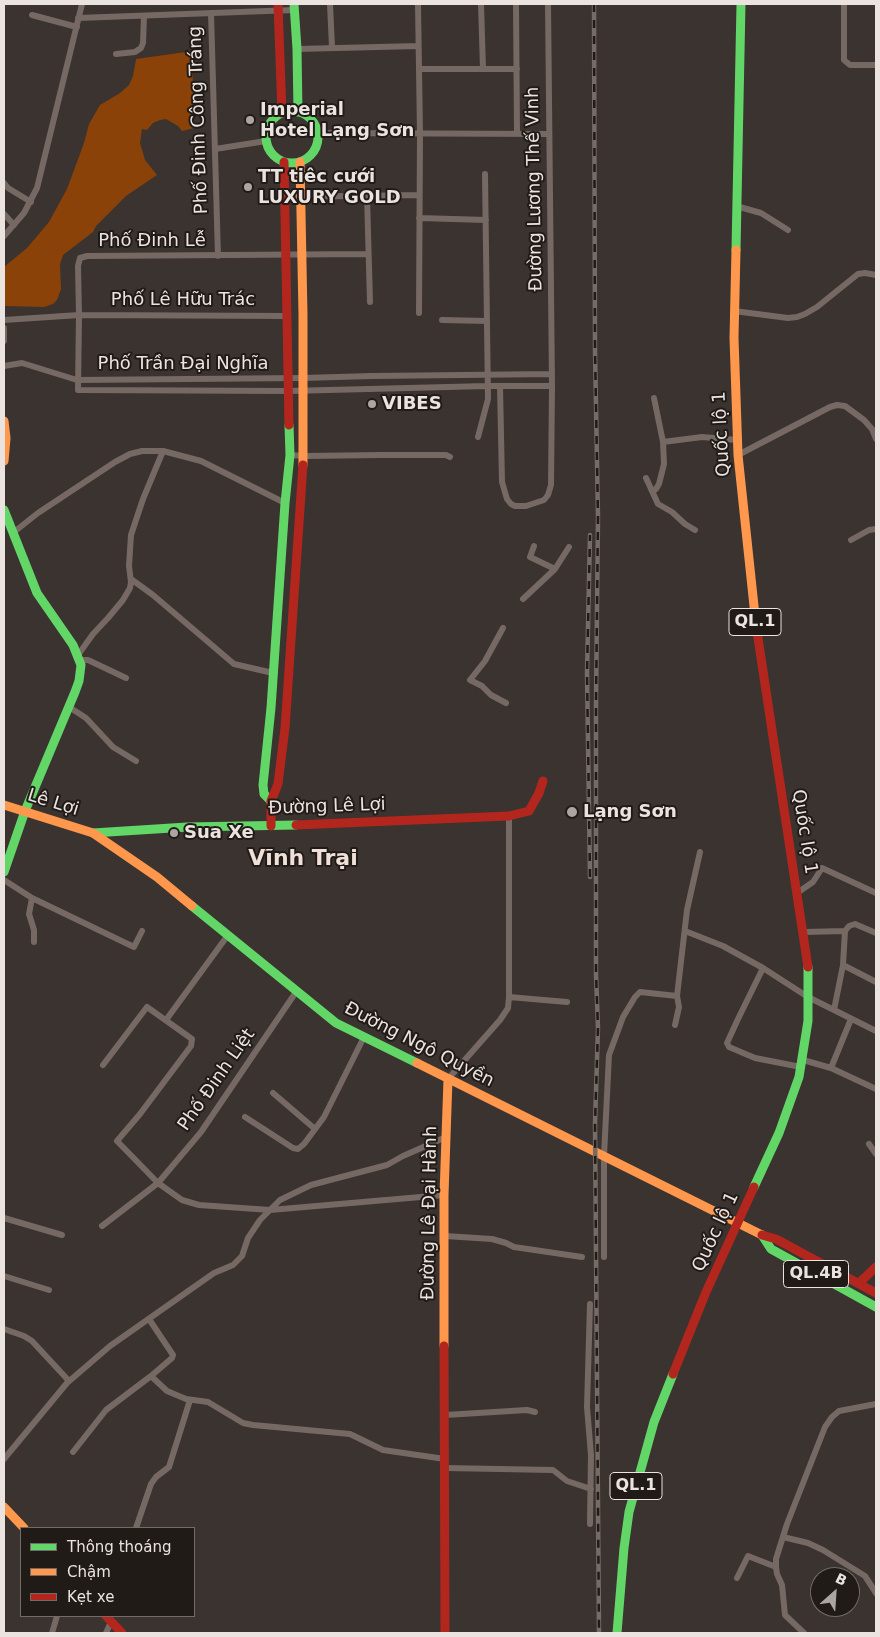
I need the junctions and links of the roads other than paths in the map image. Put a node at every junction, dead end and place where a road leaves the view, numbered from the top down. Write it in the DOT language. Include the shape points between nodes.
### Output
graph roads {
  1 [pos="82,4"];
  2 [pos="330,4"];
  3 [pos="418,4"];
  4 [pos="481,4"];
  5 [pos="516,4"];
  6 [pos="548,4"];
  7 [pos="740,4"];
  8 [pos="844,4"];
  9 [pos="278,7"];
  10 [pos="294,7"];
  11 [pos="211,13"];
  12 [pos="32,15"];
  13 [pos="144,16"];
  14 [pos="78,18"];
  15 [pos="76,27"];
  16 [pos="418,46"];
  17 [pos="332,47"];
  18 [pos="297,49"];
  19 [pos="116,54"];
  20 [pos="876,65"];
  21 [pos="419,69"];
  22 [pos="483,69"];
  23 [pos="516,69"];
  24 [pos="298,112"];
  25 [pos="282,113"];
  26 [pos="318,134"];
  27 [pos="420,134"];
  28 [pos="518,134"];
  29 [pos="549,134"];
  30 [pos="266,142"];
  31 [pos="215,149"];
  32 [pos="284,162"];
  33 [pos="300,162"];
  34 [pos="485,174"];
  35 [pos="4,183"];
  36 [pos="419,195"];
  37 [pos="367,196"];
  38 [pos="300,197"];
  39 [pos="284,198"];
  40 [pos="31,202"];
  41 [pos="736,206"];
  42 [pos="4,214"];
  43 [pos="419,218"];
  44 [pos="486,220"];
  45 [pos="14,225"];
  46 [pos="788,230"];
  47 [pos="4,236"];
  48 [pos="286,254"];
  49 [pos="301,254"];
  50 [pos="368,254"];
  51 [pos="218,256"];
  52 [pos="876,275"];
  53 [pos="370,302"];
  54 [pos="734,311"];
  55 [pos="419,314"];
  56 [pos="79,315"];
  57 [pos="303,315"];
  58 [pos="288,316"];
  59 [pos="4,320"];
  60 [pos="442,320"];
  61 [pos="487,321"];
  62 [pos="4,328"];
  63 [pos="4,341"];
  64 [pos="4,366"];
  65 [pos="487,374"];
  66 [pos="552,374"];
  67 [pos="372,376"];
  68 [pos="289,378"];
  69 [pos="303,378"];
  70 [pos="77,380"];
  71 [pos="487,386"];
  72 [pos="500,386"];
  73 [pos="552,386"];
  74 [pos="373,388"];
  75 [pos="80,391"];
  76 [pos="289,391"];
  77 [pos="304,391"];
  78 [pos="654,398"];
  79 [pos="4,421"];
  80 [pos="874,427"];
  81 [pos="478,437"];
  82 [pos="876,439"];
  83 [pos="737,440"];
  84 [pos="663,442"];
  85 [pos="163,451"];
  86 [pos="290,455"];
  87 [pos="738,455"];
  88 [pos="304,456"];
  89 [pos="450,457"];
  90 [pos="4,461"];
  91 [pos="646,478"];
  92 [pos="652,491"];
  93 [pos="285,503"];
  94 [pos="4,510"];
  95 [pos="284,513"];
  96 [pos="299,514"];
  97 [pos="876,529"];
  98 [pos="695,530"];
  99 [pos="14,532"];
  100 [pos="851,540"];
  101 [pos="534,546"];
  102 [pos="569,547"];
  103 [pos="555,569"];
  104 [pos="131,579"];
  105 [pos="523,600"];
  106 [pos="503,628"];
  107 [pos="275,638"];
  108 [pos="291,638"];
  109 [pos="78,658"];
  110 [pos="273,673"];
  111 [pos="126,678"];
  112 [pos="506,703"];
  113 [pos="69,708"];
  114 [pos="269,727"];
  115 [pos="285,728"];
  116 [pos="136,761"];
  117 [pos="543,781"];
  118 [pos="271,801"];
  119 [pos="4,805"];
  120 [pos="25,811"];
  121 [pos="510,816"];
  122 [pos="271,826"];
  123 [pos="93,833"];
  124 [pos="700,852"];
  125 [pos="4,872"];
  126 [pos="4,880"];
  127 [pos="797,893"];
  128 [pos="876,893"];
  129 [pos="32,898"];
  130 [pos="142,931"];
  131 [pos="685,931"];
  132 [pos="845,931"];
  133 [pos="804,932"];
  134 [pos="876,933"];
  135 [pos="228,935"];
  136 [pos="34,942"];
  137 [pos="843,966"];
  138 [pos="763,968"];
  139 [pos="876,982"];
  140 [pos="296,992"];
  141 [pos="678,996"];
  142 [pos="509,997"];
  143 [pos="808,997"];
  144 [pos="567,1002"];
  145 [pos="834,1010"];
  146 [pos="852,1019"];
  147 [pos="166,1020"];
  148 [pos="675,1025"];
  149 [pos="876,1031"];
  150 [pos="364,1037"];
  151 [pos="802,1064"];
  152 [pos="102,1065"];
  153 [pos="831,1068"];
  154 [pos="448,1079"];
  155 [pos="876,1089"];
  156 [pos="273,1093"];
  157 [pos="244,1116"];
  158 [pos="315,1129"];
  159 [pos="446,1137"];
  160 [pos="869,1144"];
  161 [pos="876,1154"];
  162 [pos="604,1156"];
  163 [pos="158,1182"];
  164 [pos="444,1195"];
  165 [pos="270,1210"];
  166 [pos="4,1218"];
  167 [pos="738,1223"];
  168 [pos="102,1226"];
  169 [pos="62,1235"];
  170 [pos="762,1235"];
  171 [pos="445,1236"];
  172 [pos="582,1257"];
  173 [pos="604,1258"];
  174 [pos="876,1267"];
  175 [pos="4,1276"];
  176 [pos="859,1283"];
  177 [pos="48,1290"];
  178 [pos="876,1293"];
  179 [pos="852,1294"];
  180 [pos="590,1304"];
  181 [pos="876,1308"];
  182 [pos="149,1319"];
  183 [pos="4,1329"];
  184 [pos="151,1376"];
  185 [pos="69,1381"];
  186 [pos="190,1400"];
  187 [pos="876,1404"];
  188 [pos="535,1412"];
  189 [pos="445,1415"];
  190 [pos="73,1452"];
  191 [pos="4,1460"];
  192 [pos="445,1463"];
  193 [pos="591,1489"];
  194 [pos="4,1507"];
  195 [pos="590,1524"];
  196 [pos="23,1527"];
  197 [pos="136,1527"];
  198 [pos="783,1537"];
  199 [pos="776,1567"];
  200 [pos="737,1578"];
  201 [pos="876,1593"];
  202 [pos="57,1617"];
  203 [pos="108,1619"];
  204 [pos="52,1633"];
  205 [pos="106,1633"];
  206 [pos="122,1633"];
  207 [pos="445,1633"];
  208 [pos="617,1633"];
  209 [pos="804,1633"];
  1 -- 14 [label="street"];
  2 -- 17 [label="street"];
  3 -- 16 [label="street"];
  4 -- 22 [label="street"];
  5 -- 23 [label="street"];
  6 -- 29 [label="street, Đường Lương Thế Vinh"];
  7 -- 41 [label="main road, Quốc lộ 1 / QL.1"];
  8 -- 20 [label="street" via="845,62 850,65"];
  9 -- 10 [label="street"];
  9 -- 11 [label="street"];
  9 -- 25 [label="main road"];
  10 -- 18 [label="main road"];
  11 -- 13 [label="street"];
  11 -- 31 [label="street, Phố Đinh Công Tráng"];
  12 -- 15 [label="street"];
  13 -- 14 [label="street"];
  13 -- 19 [label="street" via="142,48"];
  14 -- 15 [label="street"];
  15 -- 40 [label="street" via="40,179"];
  16 -- 17 [label="street"];
  16 -- 21 [label="street"];
  17 -- 18 [label="street"];
  18 -- 24 [label="main road"];
  21 -- 22 [label="street"];
  21 -- 27 [label="street"];
  22 -- 23 [label="street"];
  23 -- 28 [label="street"];
  24 -- 25 [label="main road"];
  24 -- 26 [label="main road" via="311,120"];
  25 -- 30 [label="main road" via="269,124"];
  26 -- 27 [label="street"];
  26 -- 33 [label="main road" via="316,148"];
  27 -- 28 [label="street"];
  27 -- 36 [label="street"];
  28 -- 29 [label="street"];
  29 -- 66 [label="street, Đường Lương Thế Vinh"];
  30 -- 31 [label="street"];
  30 -- 32 [label="main road" via="272,154"];
  31 -- 51 [label="street, Phố Đinh Công Tráng"];
  32 -- 33 [label="main road"];
  32 -- 39 [label="main road"];
  33 -- 38 [label="main road"];
  34 -- 44 [label="street"];
  35 -- 40 [label="street"];
  36 -- 37 [label="street"];
  36 -- 43 [label="street"];
  37 -- 38 [label="street"];
  37 -- 50 [label="street"];
  38 -- 39 [label="street"];
  38 -- 49 [label="main road"];
  39 -- 48 [label="main road"];
  40 -- 45 [label="street"];
  41 -- 46 [label="street" via="761,213"];
  41 -- 54 [label="main road, Quốc lộ 1 / QL.1"];
  42 -- 45 [label="street"];
  43 -- 44 [label="street"];
  43 -- 55 [label="street"];
  44 -- 61 [label="street"];
  45 -- 47 [label="street"];
  48 -- 49 [label="street, Phố Đinh Lễ"];
  48 -- 51 [label="street, Phố Đinh Lễ"];
  48 -- 58 [label="main road"];
  49 -- 50 [label="street, Phố Đinh Lễ"];
  49 -- 57 [label="main road"];
  50 -- 53 [label="street"];
  51 -- 56 [label="street, Phố Đinh Lễ" via="80,258"];
  52 -- 54 [label="street" via="858,274 817,307 797,317"];
  54 -- 83 [label="main road, Quốc lộ 1 / QL.1"];
  56 -- 58 [label="street, Phố Lê Hữu Trác"];
  56 -- 59 [label="street, Phố Lê Hữu Trác"];
  56 -- 70 [label="street, Phố Đinh Lễ"];
  57 -- 58 [label="main road"];
  57 -- 69 [label="main road"];
  58 -- 68 [label="main road"];
  60 -- 61 [label="street"];
  61 -- 65 [label="street"];
  62 -- 63 [label="street"];
  64 -- 70 [label="street, Phố Trần Đại Nghĩa" via="22,363"];
  65 -- 66 [label="street"];
  65 -- 67 [label="street"];
  65 -- 71 [label="street"];
  66 -- 73 [label="street, Đường Lương Thế Vinh"];
  67 -- 69 [label="street"];
  67 -- 74 [label="street"];
  68 -- 69 [label="street, Phố Trần Đại Nghĩa"];
  68 -- 70 [label="street, Phố Trần Đại Nghĩa"];
  68 -- 76 [label="main road"];
  69 -- 77 [label="main road"];
  70 -- 75 [label="street, Phố Đinh Lễ"];
  71 -- 72 [label="street"];
  71 -- 74 [label="street"];
  71 -- 81 [label="street" via="487,404"];
  72 -- 73 [label="street"];
  72 -- 73 [label="street, Đường Lương Thế Vinh" via="502,482 507,499 515,506 526,506 544,500 551,484"];
  74 -- 77 [label="street"];
  75 -- 76 [label="street, Phố Trần Đại Nghĩa"];
  76 -- 77 [label="street, Phố Trần Đại Nghĩa"];
  76 -- 86 [label="main road"];
  77 -- 88 [label="main road"];
  78 -- 84 [label="street"];
  79 -- 90 [label="main road"];
  80 -- 82 [label="street"];
  80 -- 87 [label="street" via="844,406 830,406"];
  83 -- 84 [label="street" via="702,437"];
  83 -- 87 [label="main road, Quốc lộ 1 / QL.1"];
  84 -- 92 [label="street" via="663,470 659,484"];
  85 -- 93 [label="street" via="201,461"];
  85 -- 99 [label="street" via="130,454 60,497"];
  85 -- 104 [label="street" via="134,521 129,556"];
  86 -- 88 [label="street"];
  86 -- 93 [label="main road"];
  87 -- 127 [label="main road, Quốc lộ 1 / QL.1" via="755,617"];
  88 -- 89 [label="street"];
  88 -- 96 [label="main road"];
  91 -- 92 [label="street"];
  92 -- 98 [label="street" via="655,502"];
  93 -- 95 [label="main road"];
  94 -- 99 [label="main road"];
  95 -- 96 [label="main road"];
  95 -- 107 [label="main road"];
  96 -- 108 [label="main road"];
  97 -- 100 [label="street"];
  99 -- 109 [label="main road" via="37,593"];
  101 -- 103 [label="street" via="530,557"];
  102 -- 103 [label="street"];
  103 -- 105 [label="street"];
  104 -- 109 [label="street" via="123,600 93,634"];
  104 -- 110 [label="street" via="234,664"];
  106 -- 112 [label="street" via="470,680"];
  107 -- 108 [label="main road"];
  107 -- 110 [label="main road"];
  108 -- 115 [label="main road"];
  109 -- 111 [label="street"];
  109 -- 113 [label="main road" via="81,665 79,680"];
  110 -- 114 [label="main road"];
  113 -- 116 [label="street" via="86,718 113,747"];
  113 -- 120 [label="main road"];
  114 -- 115 [label="main road"];
  114 -- 118 [label="main road" via="263,785 264,794"];
  115 -- 118 [label="main road" via="278,784"];
  117 -- 121 [label="main road, Đường Lê Lợi" via="529,811"];
  118 -- 122 [label="main road"];
  119 -- 120 [label="main road, Lê Lợi"];
  120 -- 123 [label="main road, Lê Lợi"];
  120 -- 125 [label="main road"];
  121 -- 122 [label="main road, Đường Lê Lợi"];
  121 -- 142 [label="street"];
  122 -- 123 [label="main road, Đường Lê Lợi"];
  123 -- 135 [label="main road, Đường Ngô Quyền" via="157,877"];
  124 -- 131 [label="street" via="686,910"];
  126 -- 129 [label="street"];
  127 -- 128 [label="street" via="813,882 822,868"];
  127 -- 133 [label="main road, Quốc lộ 1 / QL.1"];
  129 -- 130 [label="street" via="134,947"];
  129 -- 136 [label="street" via="29,914"];
  131 -- 138 [label="street" via="723,946"];
  131 -- 141 [label="street"];
  132 -- 133 [label="street"];
  132 -- 134 [label="street" via="855,924"];
  132 -- 137 [label="street"];
  133 -- 143 [label="main road, Quốc lộ 1 / QL.1"];
  135 -- 140 [label="main road, Đường Ngô Quyền"];
  135 -- 147 [label="street"];
  137 -- 139 [label="street"];
  137 -- 145 [label="street"];
  138 -- 143 [label="street"];
  138 -- 151 [label="street" via="727,1043 729,1048 755,1058"];
  140 -- 150 [label="main road, Đường Ngô Quyền" via="336,1023"];
  140 -- 163 [label="street, Phố Đinh Liệt" via="201,1132"];
  141 -- 148 [label="street"];
  141 -- 162 [label="street" via="640,992 623,1017 609,1055"];
  142 -- 144 [label="street"];
  142 -- 154 [label="street" via="508,1008 500,1020"];
  143 -- 145 [label="street"];
  143 -- 151 [label="main road, Quốc lộ 1 / QL.1"];
  145 -- 146 [label="street"];
  146 -- 149 [label="street"];
  146 -- 153 [label="street"];
  147 -- 152 [label="street" via="147,1007"];
  147 -- 163 [label="street" via="192,1039 191,1046 117,1141"];
  150 -- 154 [label="main road, Đường Ngô Quyền"];
  150 -- 158 [label="street" via="327,1112"];
  151 -- 153 [label="street"];
  151 -- 167 [label="main road, Quốc lộ 1 / QL.1" via="779,1133"];
  153 -- 155 [label="street"];
  154 -- 159 [label="main road, Đường Lê Đại Hành"];
  154 -- 162 [label="main road, Đường Ngô Quyền"];
  156 -- 158 [label="street"];
  157 -- 158 [label="street" via="295,1150"];
  159 -- 164 [label="main road, Đường Lê Đại Hành"];
  159 -- 165 [label="street" via="388,1165 311,1185 280,1200"];
  160 -- 161 [label="street"];
  162 -- 167 [label="main road, Đường Ngô Quyền"];
  162 -- 173 [label="street"];
  163 -- 165 [label="street" via="182,1200 199,1205"];
  163 -- 168 [label="street, Phố Đinh Liệt"];
  164 -- 165 [label="street"];
  164 -- 171 [label="main road, Đường Lê Đại Hành"];
  165 -- 182 [label="street" via="260,1220 248,1238 242,1256 233,1265 214,1273"];
  166 -- 169 [label="street"];
  167 -- 170 [label="main road, Đường Ngô Quyền"];
  167 -- 208 [label="main road, Quốc lộ 1 / QL.1" via="672,1375 642,1459 624,1548"];
  170 -- 176 [label="main road, Đường Ngô Quyền / QL.4B" via="776,1239"];
  170 -- 179 [label="main road, Đường Ngô Quyền / QL.4B" via="770,1249"];
  171 -- 172 [label="street" via="499,1241 514,1247"];
  171 -- 189 [label="main road, Đường Lê Đại Hành"];
  174 -- 176 [label="main road"];
  175 -- 177 [label="street"];
  176 -- 178 [label="main road, Đường Ngô Quyền / QL.4B"];
  176 -- 179 [label="main road"];
  179 -- 181 [label="main road, Đường Ngô Quyền / QL.4B"];
  180 -- 193 [label="street" via="587,1407"];
  182 -- 184 [label="street" via="173,1355"];
  182 -- 185 [label="street" via="110,1346"];
  183 -- 185 [label="street" via="32,1341"];
  184 -- 186 [label="street" via="168,1391"];
  184 -- 190 [label="street" via="106,1410"];
  185 -- 191 [label="street"];
  186 -- 192 [label="street" via="208,1402 253,1426 350,1434 383,1450"];
  186 -- 197 [label="street" via="169,1466 151,1484"];
  187 -- 198 [label="street" via="839,1411 825,1427"];
  188 -- 189 [label="street"];
  189 -- 192 [label="main road, Đường Lê Đại Hành"];
  192 -- 193 [label="street" via="553,1470 568,1481"];
  192 -- 207 [label="main road, Đường Lê Đại Hành"];
  193 -- 195 [label="street"];
  194 -- 196 [label="main road"];
  198 -- 199 [label="street"];
  198 -- 201 [label="street" via="823,1550 865,1576"];
  199 -- 200 [label="street" via="748,1556"];
  199 -- 209 [label="street" via="782,1585 785,1615"];
  202 -- 204 [label="street"];
  203 -- 205 [label="street"];
  203 -- 206 [label="main road"];
}
